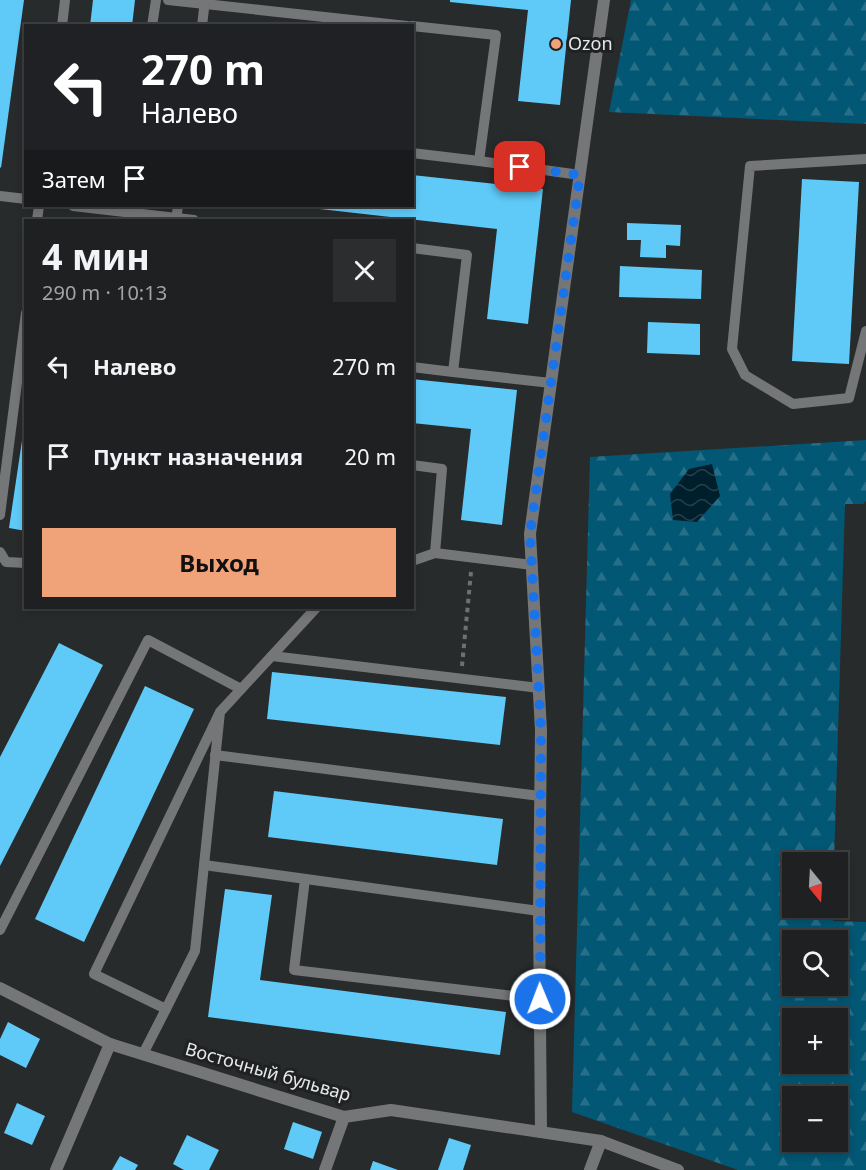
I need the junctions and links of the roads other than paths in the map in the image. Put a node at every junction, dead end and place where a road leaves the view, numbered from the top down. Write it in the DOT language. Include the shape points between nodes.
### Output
graph roads {
  1 [pos="65,0"];
  2 [pos="156,0"];
  3 [pos="168,0"];
  4 [pos="604,0"];
  5 [pos="205,2"];
  6 [pos="306,20"];
  7 [pos="62,24"];
  8 [pos="152,24"];
  9 [pos="202,24"];
  10 [pos="373,24"];
  11 [pos="414,26"];
  12 [pos="414,153"];
  13 [pos="866,159"];
  14 [pos="479,162"];
  15 [pos="580,175"];
  16 [pos="0,196"];
  17 [pos="24,199"];
  18 [pos="81,207"];
  19 [pos="127,213"];
  20 [pos="176,219"];
  21 [pos="414,248"];
  22 [pos="24,329"];
  23 [pos="866,331"];
  24 [pos="414,367"];
  25 [pos="453,372"];
  26 [pos="551,384"];
  27 [pos="414,465"];
  28 [pos="0,515"];
  29 [pos="0,552"];
  30 [pos="435,553"];
  31 [pos="414,560"];
  32 [pos="24,563"];
  33 [pos="532,565"];
  34 [pos="315,609"];
  35 [pos="272,656"];
  36 [pos="538,688"];
  37 [pos="241,689"];
  38 [pos="220,712"];
  39 [pos="215,755"];
  40 [pos="540,796"];
  41 [pos="204,865"];
  42 [pos="305,879"];
  43 [pos="539,911"];
  44 [pos="0,930"];
  45 [pos="0,988"];
  46 [pos="540,999"];
  47 [pos="166,1009"];
  48 [pos="110,1044"];
  49 [pos="143,1054"];
  50 [pos="344,1117"];
  51 [pos="541,1132"];
  52 [pos="601,1141"];
  53 [pos="56,1170"];
  54 [pos="325,1170"];
  55 [pos="590,1170"];
  56 [pos="678,1170"];
  1 -- 7 [label="lane"];
  2 -- 8 [label="lane"];
  3 -- 5 [label="lane"];
  4 -- 15 [label="street"];
  5 -- 6 [label="lane"];
  5 -- 9 [label="lane"];
  6 -- 10 [label="lane"];
  11 -- 14 [label="lane" via="496,35"];
  12 -- 14 [label="lane"];
  13 -- 23 [label="lane" via="750,166 732,349 745,375 793,404 849,398"];
  14 -- 15 [label="lane"];
  15 -- 26 [label="street"];
  16 -- 17 [label="lane"];
  18 -- 19 [label="lane"];
  19 -- 20 [label="lane"];
  21 -- 25 [label="lane" via="467,255"];
  22 -- 28 [label="lane"];
  24 -- 25 [label="lane"];
  25 -- 26 [label="lane"];
  26 -- 33 [label="street" via="530,534"];
  27 -- 30 [label="lane" via="442,469"];
  29 -- 32 [label="lane" via="6,562"];
  30 -- 31 [label="lane"];
  30 -- 33 [label="lane"];
  33 -- 36 [label="street"];
  34 -- 35 [label="lane"];
  35 -- 36 [label="lane"];
  35 -- 37 [label="lane"];
  36 -- 40 [label="street"];
  37 -- 38 [label="lane"];
  37 -- 44 [label="lane" via="148,640"];
  38 -- 39 [label="lane"];
  38 -- 47 [label="lane" via="94,974"];
  39 -- 40 [label="lane"];
  39 -- 41 [label="lane"];
  40 -- 43 [label="street"];
  41 -- 42 [label="lane"];
  41 -- 47 [label="lane" via="195,951"];
  42 -- 43 [label="lane"];
  42 -- 46 [label="lane" via="294,970"];
  43 -- 46 [label="street"];
  45 -- 48 [label="street, Восточный бульвар"];
  46 -- 51 [label="street"];
  47 -- 49 [label="lane"];
  48 -- 49 [label="street, Восточный бульвар"];
  48 -- 53 [label="street"];
  49 -- 50 [label="street, Восточный бульвар"];
  50 -- 51 [label="street, Восточный бульвар" via="392,1110"];
  50 -- 54 [label="street"];
  51 -- 52 [label="street, Восточный бульвар"];
  52 -- 55 [label="street"];
  52 -- 56 [label="street, Восточный бульвар"];
}
